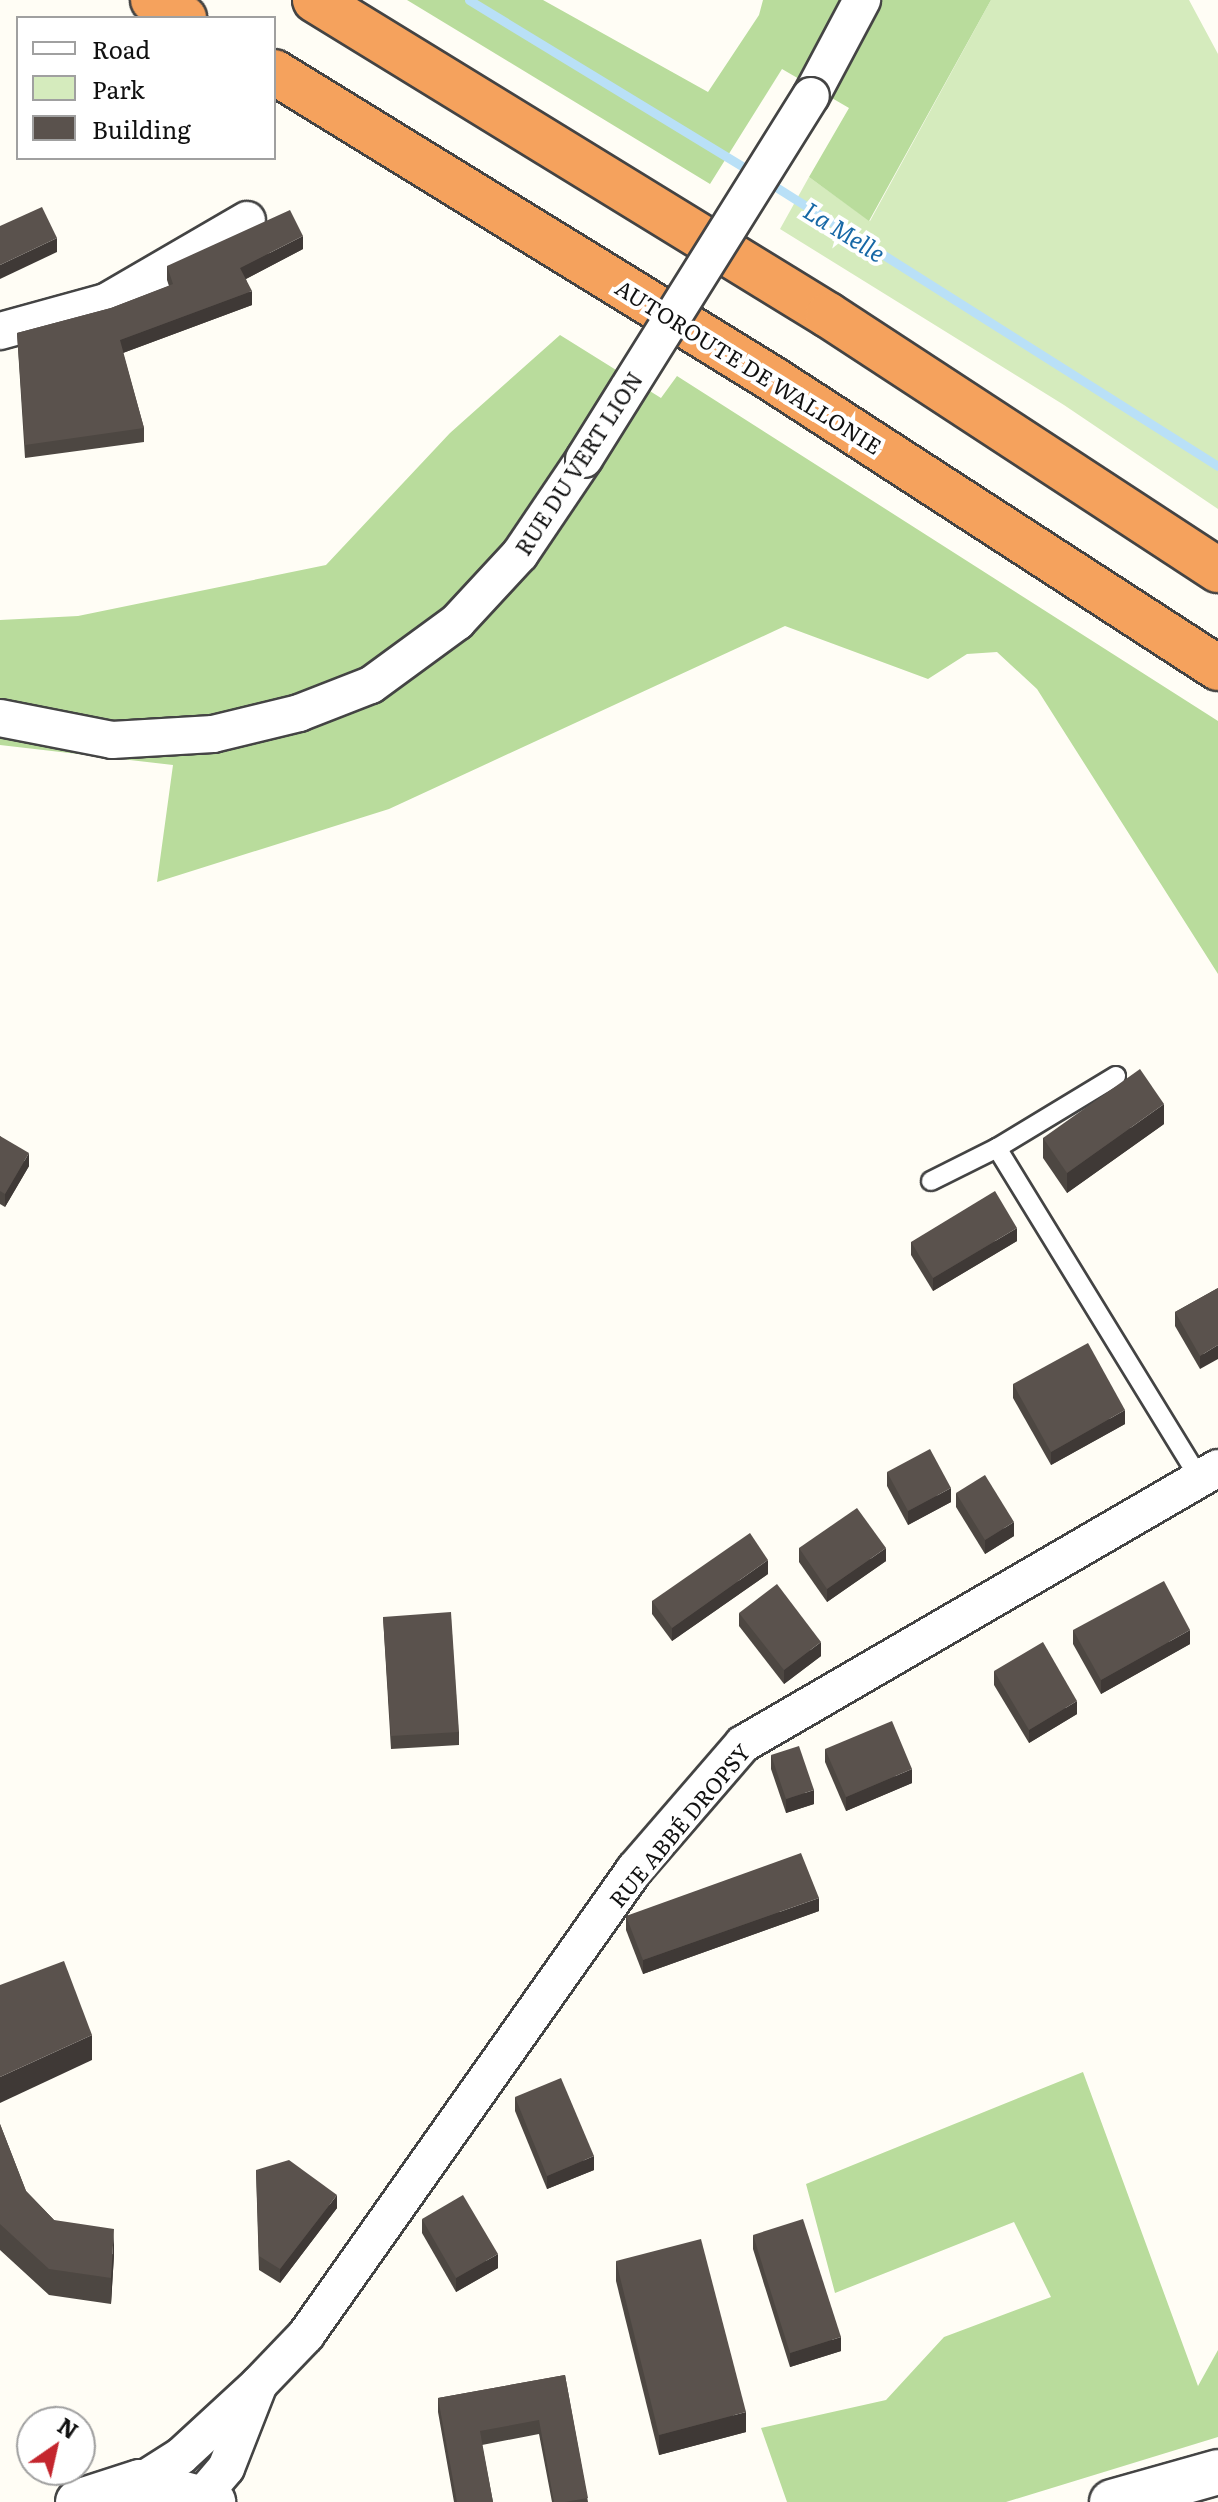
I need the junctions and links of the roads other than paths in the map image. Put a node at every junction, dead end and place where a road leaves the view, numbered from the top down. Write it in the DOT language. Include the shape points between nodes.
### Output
graph roads {
  1 [pos="153,0"];
  2 [pos="315,0"];
  3 [pos="862,0"];
  4 [pos="181,16"];
  5 [pos="276,73"];
  6 [pos="247,220"];
  7 [pos="0,331"];
  8 [pos="1218,570"];
  9 [pos="1218,668"];
  10 [pos="0,718"];
  11 [pos="1116,1076"];
  12 [pos="997,1148"];
  13 [pos="931,1181"];
  14 [pos="1209,1474"];
  15 [pos="259,2384"];
  16 [pos="1218,2472"];
  17 [pos="109,2496"];
  18 [pos="204,2500"];
  19 [pos="1112,2502"];
  1 -- 4 [label="highway"];
  2 -- 8 [label="highway" via="828,315"];
  3 -- 10 [label="street, RUE DU VERT LION, bridge" via="811,96 584,459 520,554 467,611 371,685 299,713 213,734 112,740"];
  5 -- 9 [label="highway, AUTOROUTE DE WALLONIE" via="771,378"];
  6 -- 7 [label="street" via="106,302"];
  11 -- 12 [label="lane"];
  12 -- 13 [label="lane"];
  12 -- 14 [label="lane"];
  14 -- 15 [label="street, RUE ABBÉ DROPSY" via="743,1744 635,1869 306,2335"];
  15 -- 17 [label="street, RUE ABBÉ DROPSY" via="181,2456"];
  15 -- 18 [label="street, RUE ABBÉ DROPSY" via="226,2468"];
  16 -- 19 [label="street"];
  17 -- 18 [label="street, RUE ABBÉ DROPSY"];
}
